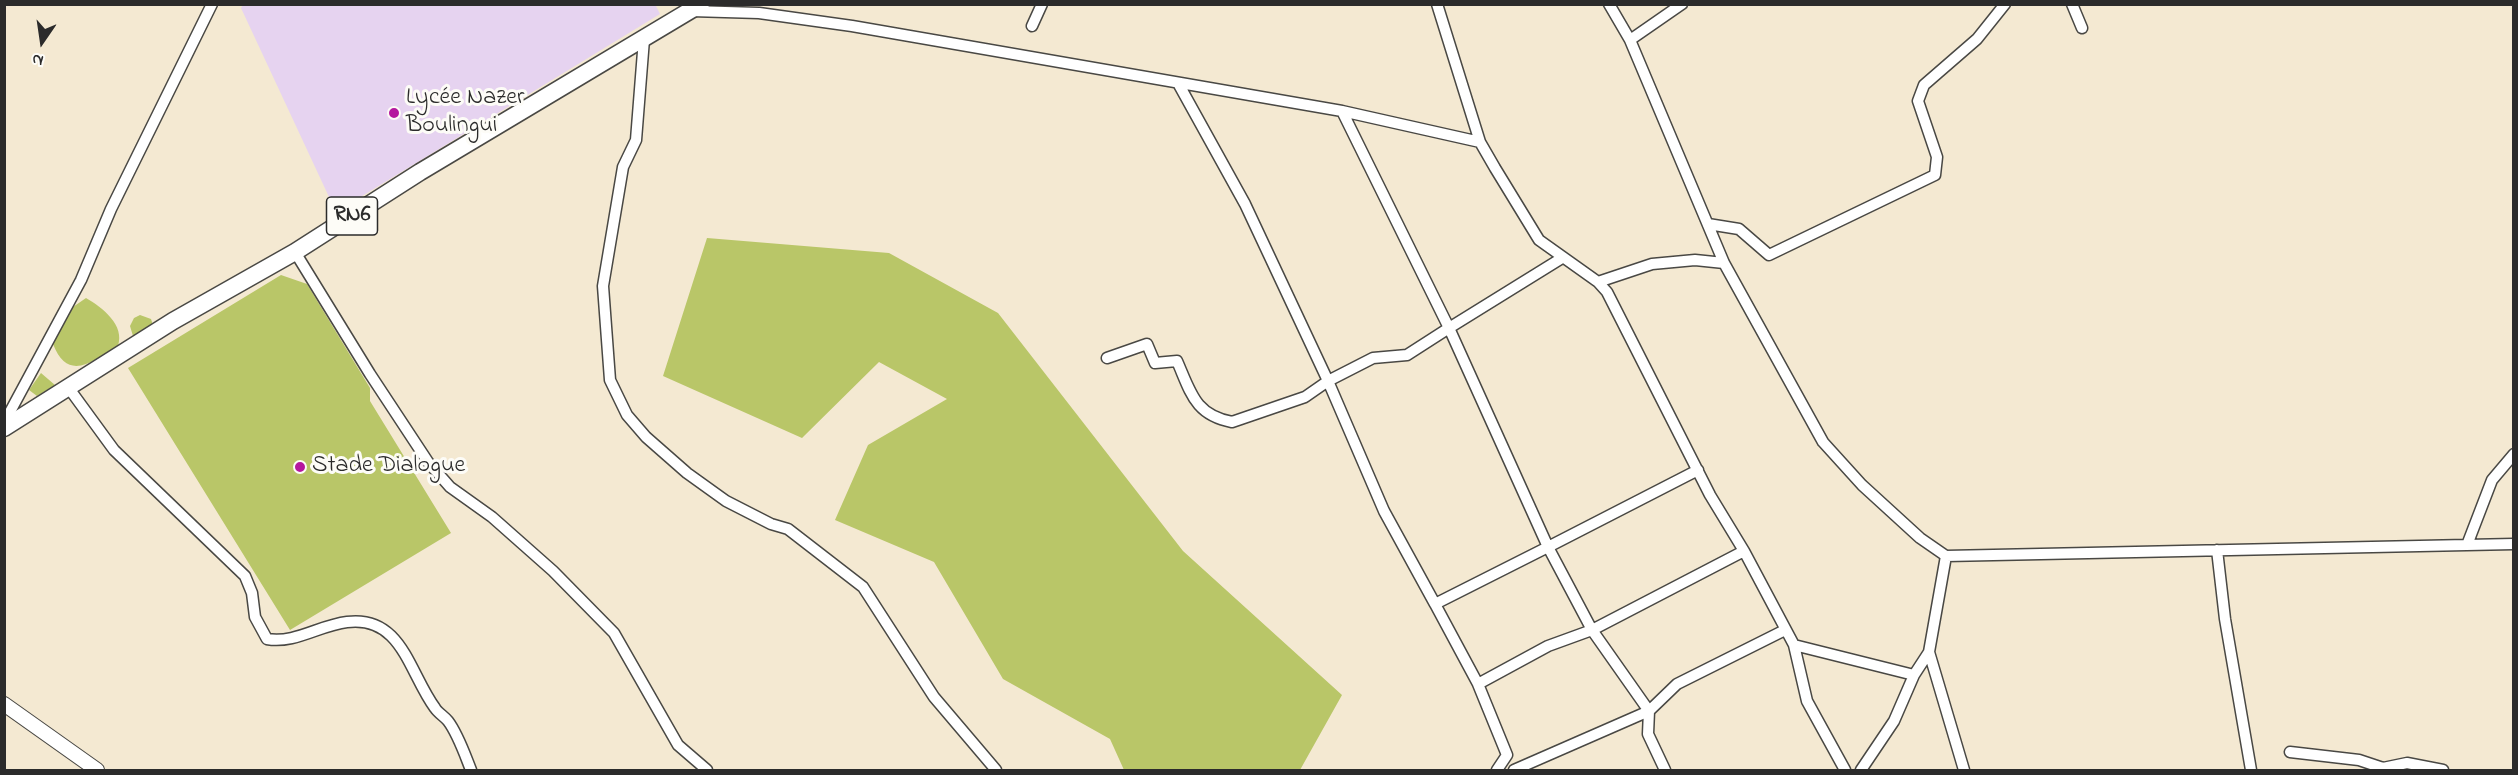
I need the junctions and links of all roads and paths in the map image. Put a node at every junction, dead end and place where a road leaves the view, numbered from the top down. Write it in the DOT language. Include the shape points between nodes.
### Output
graph roads {
  1 [pos="212,4"];
  2 [pos="1042,4"];
  3 [pos="1437,4"];
  4 [pos="1609,4"];
  5 [pos="1682,4"];
  6 [pos="2005,4"];
  7 [pos="2072,4"];
  8 [pos="695,8"];
  9 [pos="1032,26"];
  10 [pos="2082,28"];
  11 [pos="644,39"];
  12 [pos="1630,40"];
  13 [pos="1178,83"];
  14 [pos="1342,111"];
  15 [pos="1480,142"];
  16 [pos="1708,224"];
  17 [pos="295,252"];
  18 [pos="1562,258"];
  19 [pos="1724,263"];
  20 [pos="1598,282"];
  21 [pos="1449,328"];
  22 [pos="1107,358"];
  23 [pos="1328,381"];
  24 [pos="68,387"];
  25 [pos="4,425"];
  26 [pos="2514,454"];
  27 [pos="1698,470"];
  28 [pos="2514,544"];
  29 [pos="2467,545"];
  30 [pos="1548,547"];
  31 [pos="2217,549"];
  32 [pos="1744,551"];
  33 [pos="1946,556"];
  34 [pos="1435,604"];
  35 [pos="1592,630"];
  36 [pos="1785,630"];
  37 [pos="1794,645"];
  38 [pos="1929,652"];
  39 [pos="1914,675"];
  40 [pos="1478,684"];
  41 [pos="6,707"];
  42 [pos="1649,711"];
  43 [pos="2290,752"];
  44 [pos="97,771"];
  45 [pos="471,771"];
  46 [pos="707,771"];
  47 [pos="996,771"];
  48 [pos="1497,771"];
  49 [pos="1514,771"];
  50 [pos="1665,771"];
  51 [pos="1845,771"];
  52 [pos="1861,771"];
  53 [pos="1964,771"];
  54 [pos="2252,771"];
  55 [pos="2443,771"];
  1 -- 25 [label="street" via="111,209 81,280"];
  2 -- 9 [label="street"];
  3 -- 15 [label="street"];
  4 -- 12 [label="street"];
  5 -- 12 [label="street"];
  6 -- 16 [label="street" via="1977,39 1924,85 1918,101 1937,157 1935,175 1769,255 1739,229"];
  7 -- 10 [label="street"];
  8 -- 11 [label="highway, RN6"];
  8 -- 13 [label="street" via="852,26"];
  11 -- 17 [label="highway, RN6" via="420,172"];
  11 -- 47 [label="street" via="636,140 623,167 603,286 610,380 627,415 687,473 726,501 788,530 863,587 934,697"];
  12 -- 16 [label="street"];
  13 -- 14 [label="street"];
  13 -- 23 [label="street" via="1245,204"];
  14 -- 15 [label="street"];
  14 -- 21 [label="street"];
  15 -- 18 [label="street" via="1539,240"];
  16 -- 19 [label="street"];
  17 -- 24 [label="highway, RN6" via="173,321"];
  17 -- 46 [label="street" via="428,462 450,487 553,570 614,633 678,745"];
  18 -- 20 [label="street"];
  18 -- 21 [label="street"];
  19 -- 20 [label="street" via="1695,260 1652,264"];
  19 -- 33 [label="street" via="1823,442 1862,485 1920,538"];
  20 -- 27 [label="street" via="1617,311"];
  21 -- 23 [label="street" via="1407,355 1372,358"];
  21 -- 30 [label="street"];
  22 -- 23 [label="street" via="1146,344 1155,363 1177,361 1199,408 1232,422 1305,397"];
  23 -- 34 [label="street" via="1374,491"];
  24 -- 25 [label="highway, RN6"];
  24 -- 45 [label="street" via="114,450 244,576 252,593 255,617 267,639 280,641 344,622 370,622 388,633 402,649 435,708 449,722"];
  26 -- 29 [label="street" via="2492,480"];
  27 -- 30 [label="street"];
  27 -- 32 [label="street"];
  28 -- 29 [label="street"];
  29 -- 31 [label="street"];
  30 -- 34 [label="street"];
  30 -- 35 [label="street"];
  31 -- 33 [label="street"];
  31 -- 54 [label="street"];
  32 -- 35 [label="street"];
  32 -- 36 [label="street"];
  33 -- 38 [label="street"];
  34 -- 40 [label="street"];
  35 -- 40 [label="street" via="1548,646"];
  35 -- 42 [label="street"];
  36 -- 37 [label="street"];
  36 -- 42 [label="street" via="1677,684"];
  37 -- 39 [label="street"];
  37 -- 51 [label="street" via="1807,700"];
  38 -- 39 [label="street"];
  38 -- 53 [label="street"];
  39 -- 52 [label="street" via="1894,721"];
  40 -- 48 [label="street" via="1507,755"];
  41 -- 44 [label="main road"];
  42 -- 49 [label="street"];
  42 -- 50 [label="street" via="1648,734"];
  43 -- 55 [label="street" via="2359,760 2383,768 2407,763"];
}
